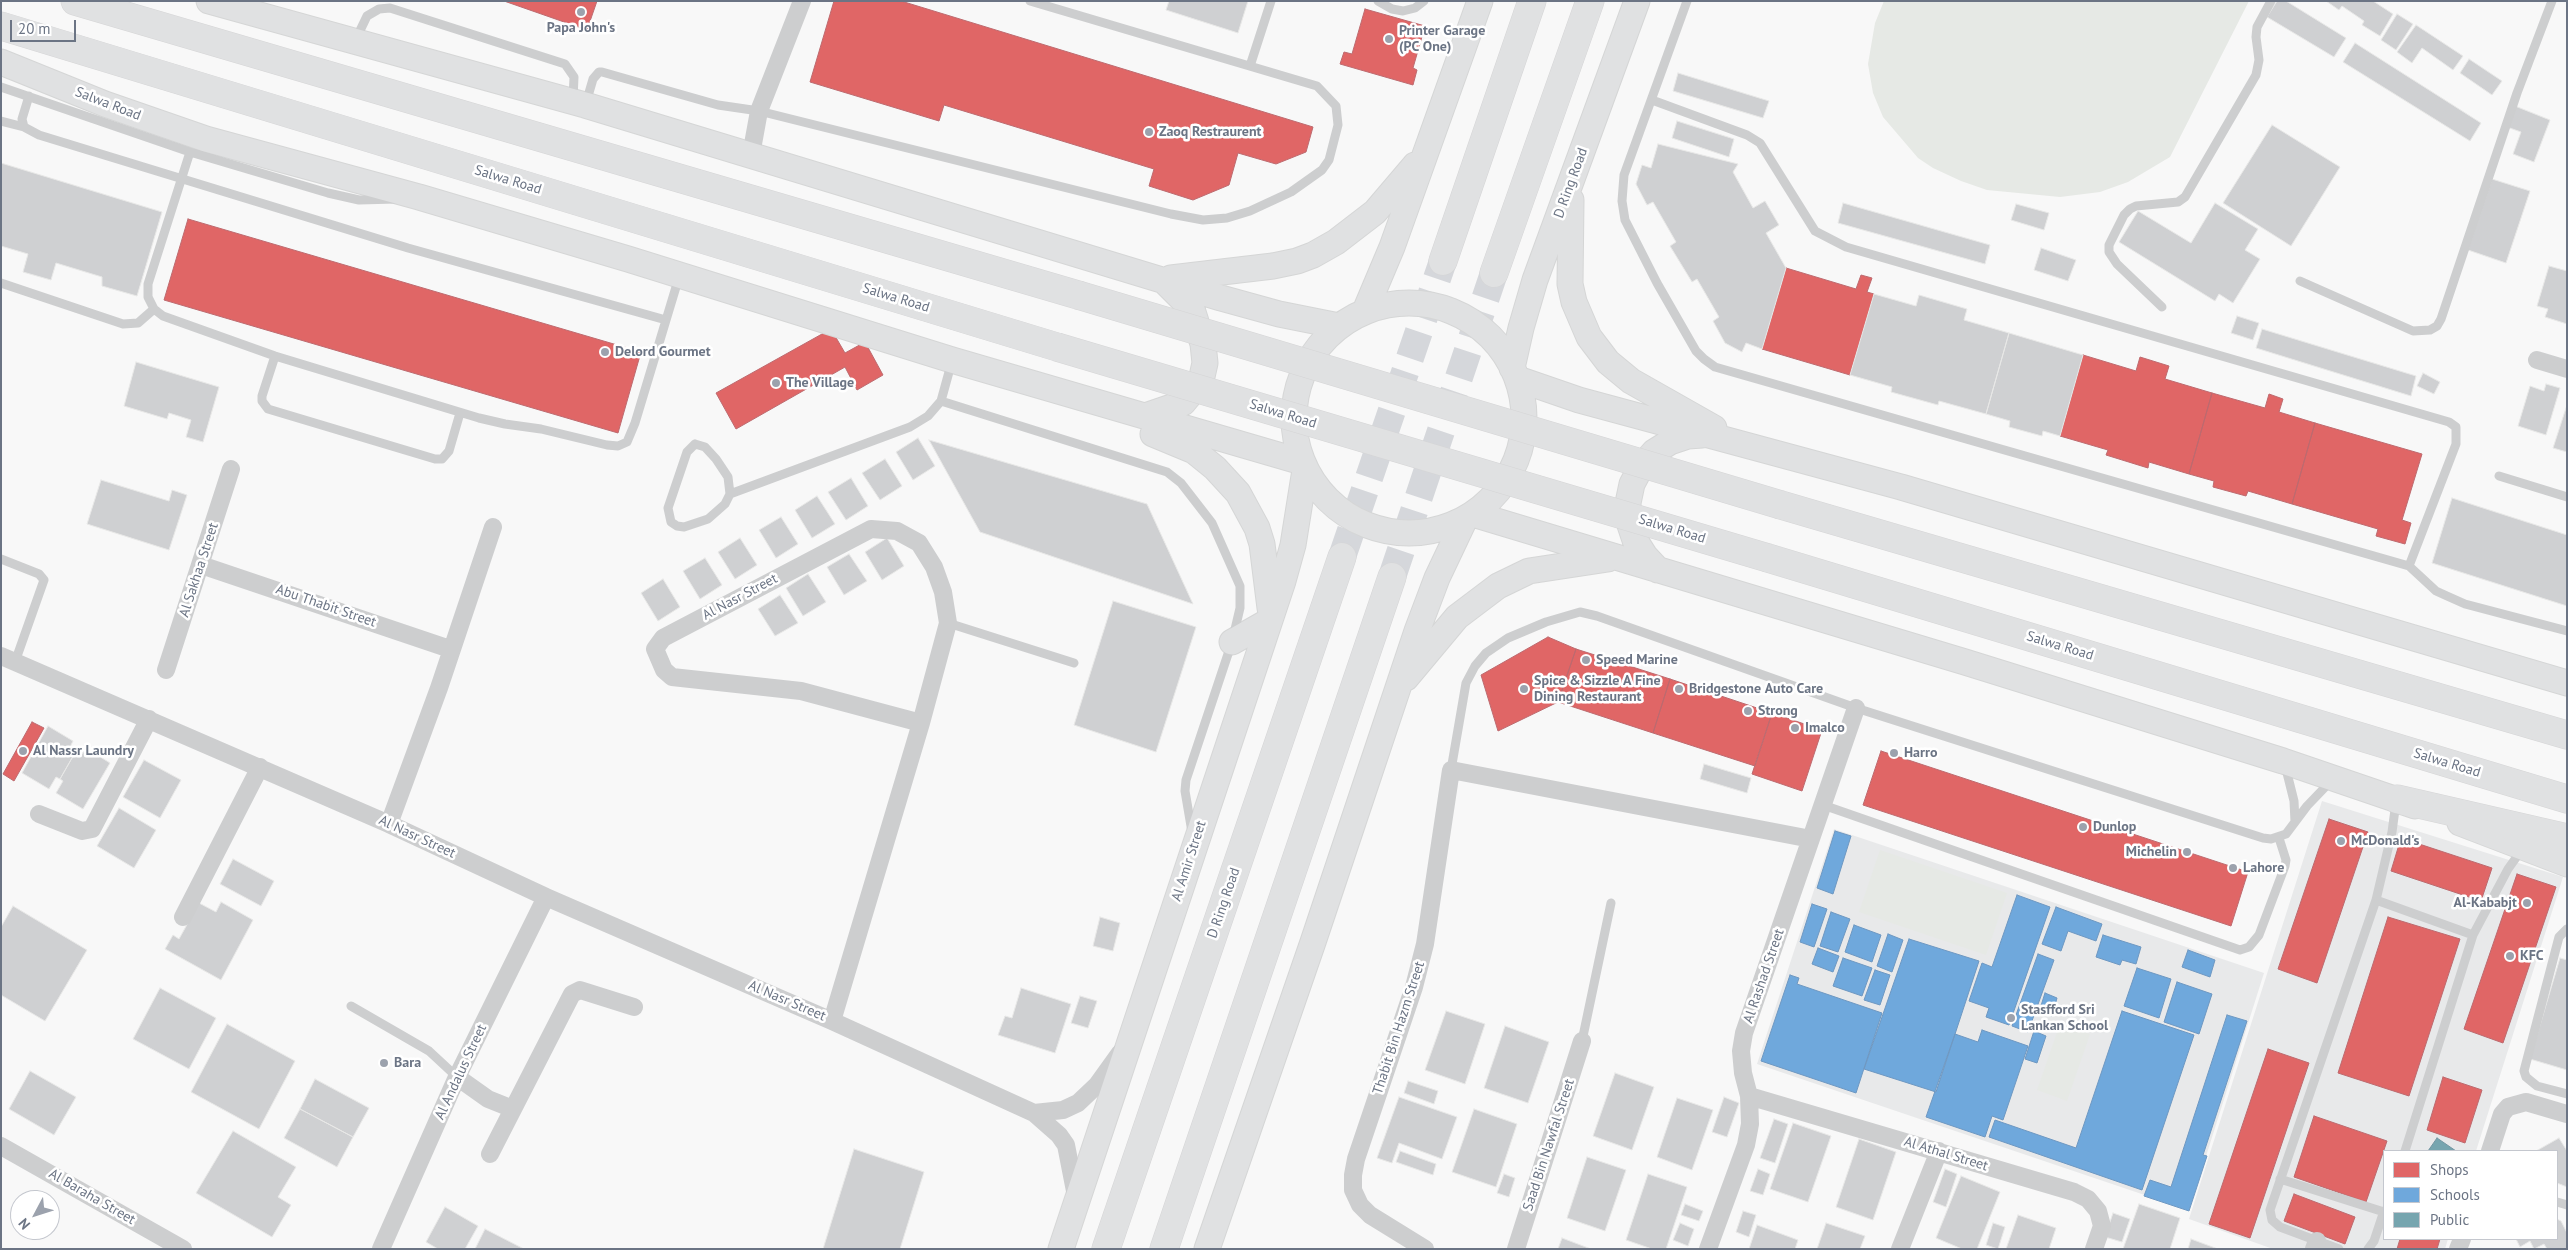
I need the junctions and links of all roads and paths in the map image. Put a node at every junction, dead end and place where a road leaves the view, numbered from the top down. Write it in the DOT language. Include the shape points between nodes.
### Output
graph roads {
  1 [pos="75,1"];
  2 [pos="209,1"];
  3 [pos="802,1"];
  4 [pos="1030,1"];
  5 [pos="1271,1"];
  6 [pos="1378,1"];
  7 [pos="1424,1"];
  8 [pos="1480,1"];
  9 [pos="1532,1"];
  10 [pos="1590,1"];
  11 [pos="1637,1"];
  12 [pos="1687,1"];
  13 [pos="2271,1"];
  14 [pos="2552,1"];
  15 [pos="1,26"];
  16 [pos="355,41"];
  17 [pos="1,62"];
  18 [pos="1250,66"];
  19 [pos="1,87"];
  20 [pos="29,96"];
  21 [pos="1652,100"];
  22 [pos="579,103"];
  23 [pos="759,111"];
  24 [pos="1,121"];
  25 [pos="24,127"];
  26 [pos="1428,149"];
  27 [pos="190,152"];
  28 [pos="751,155"];
  29 [pos="180,179"];
  30 [pos="1570,184"];
  31 [pos="419,197"];
  32 [pos="1443,261"];
  33 [pos="1494,273"];
  34 [pos="679,275"];
  35 [pos="1163,279"];
  36 [pos="2300,280"];
  37 [pos="1,283"];
  38 [pos="2162,307"];
  39 [pos="154,309"];
  40 [pos="1365,311"];
  41 [pos="666,320"];
  42 [pos="1339,326"];
  43 [pos="275,356"];
  44 [pos="952,360"];
  45 [pos="2537,360"];
  46 [pos="2567,369"];
  47 [pos="1515,373"];
  48 [pos="1052,389"];
  49 [pos="940,401"];
  50 [pos="460,413"];
  51 [pos="1146,416"];
  52 [pos="1707,434"];
  53 [pos="1735,441"];
  54 [pos="1303,466"];
  55 [pos="232,469"];
  56 [pos="2499,476"];
  57 [pos="730,494"];
  58 [pos="2567,497"];
  59 [pos="1468,518"];
  60 [pos="493,527"];
  61 [pos="1342,557"];
  62 [pos="1618,558"];
  63 [pos="1,559"];
  64 [pos="201,565"];
  65 [pos="2409,566"];
  66 [pos="1658,570"];
  67 [pos="1392,577"];
  68 [pos="1270,618"];
  69 [pos="948,623"];
  70 [pos="2567,631"];
  71 [pos="1232,642"];
  72 [pos="450,649"];
  73 [pos="8,659"];
  74 [pos="1074,663"];
  75 [pos="166,670"];
  76 [pos="2567,683"];
  77 [pos="1397,688"];
  78 [pos="1856,708"];
  79 [pos="150,719"];
  80 [pos="921,723"];
  81 [pos="2567,735"];
  82 [pos="2283,760"];
  83 [pos="260,768"];
  84 [pos="1451,770"];
  85 [pos="2334,778"];
  86 [pos="2396,799"];
  87 [pos="2567,799"];
  88 [pos="1823,805"];
  89 [pos="39,814"];
  90 [pos="2295,822"];
  91 [pos="389,824"];
  92 [pos="2279,838"];
  93 [pos="2567,838"];
  94 [pos="1811,839"];
  95 [pos="1194,844"];
  96 [pos="2524,847"];
  97 [pos="2567,864"];
  98 [pos="546,897"];
  99 [pos="2376,900"];
  100 [pos="1611,903"];
  101 [pos="183,917"];
  102 [pos="2567,929"];
  103 [pos="2473,935"];
  104 [pos="351,1006"];
  105 [pos="634,1007"];
  106 [pos="832,1021"];
  107 [pos="1132,1033"];
  108 [pos="1582,1041"];
  109 [pos="457,1077"];
  110 [pos="2567,1094"];
  111 [pos="1749,1096"];
  112 [pos="513,1109"];
  113 [pos="1034,1113"];
  114 [pos="2567,1114"];
  115 [pos="1,1146"];
  116 [pos="2405,1150"];
  117 [pos="2490,1150"];
  118 [pos="1939,1151"];
  119 [pos="490,1154"];
  120 [pos="2280,1179"];
  121 [pos="1077,1203"];
  122 [pos="2383,1212"];
  123 [pos="2383,1215"];
  124 [pos="2316,1245"];
  125 [pos="1210,1246"];
  126 [pos="183,1249"];
  127 [pos="381,1249"];
  128 [pos="1061,1249"];
  129 [pos="1106,1249"];
  130 [pos="1164,1249"];
  131 [pos="1425,1249"];
  132 [pos="1516,1249"];
  133 [pos="1708,1249"];
  134 [pos="1900,1249"];
  135 [pos="2094,1249"];
  136 [pos="2339,1249"];
  137 [pos="2368,1249"];
  1 -- 81 [label="highway, bridge"];
  2 -- 16 [label="main road"];
  3 -- 23 [label="street"];
  4 -- 18 [label="lane"];
  5 -- 18 [label="lane"];
  6 -- 7 [label="lane" via="1403,11"];
  8 -- 26 [label="main road"];
  9 -- 32 [label="highway"];
  10 -- 33 [label="highway"];
  11 -- 30 [label="main road, D Ring Road"];
  12 -- 21 [label="lane"];
  13 -- 38 [label="lane" via="2257,27 2259,60 2256,74 2185,197 2178,202 2136,206 2124,215 2109,246 2116,264"];
  14 -- 36 [label="lane" via="2436,326 2430,330 2412,331"];
  15 -- 87 [label="highway, Salwa Road, bridge" via="1057,347"];
  16 -- 22 [label="main road"];
  16 -- 22 [label="lane" via="367,16 378,9 390,8 565,64 574,76"];
  17 -- 31 [label="main road, Salwa Road" via="206,139"];
  18 -- 23 [label="lane" via="1317,86 1324,92 1336,106 1336,140 1322,170 1291,192 1227,218 1203,220 1171,214"];
  19 -- 20 [label="lane, Salwa Road"];
  20 -- 25 [label="lane" via="22,119"];
  20 -- 27 [label="lane, Salwa Road"];
  21 -- 65 [label="lane" via="1624,175 1622,201 1625,220 1696,351 1715,367"];
  21 -- 65 [label="lane" via="1747,135 1760,143 1815,230 1838,243 2449,422 2456,427 2456,444"];
  22 -- 23 [label="lane" via="593,78 602,72 718,105"];
  22 -- 28 [label="main road"];
  23 -- 28 [label="street"];
  24 -- 25 [label="lane"];
  25 -- 29 [label="lane" via="39,135"];
  26 -- 35 [label="main road" via="1375,212 1313,255 1273,266"];
  26 -- 40 [label="main road"];
  27 -- 29 [label="lane"];
  27 -- 31 [label="lane, Salwa Road" via="359,200"];
  28 -- 35 [label="main road"];
  29 -- 39 [label="lane" via="148,284 148,297"];
  29 -- 41 [label="lane" via="408,248"];
  30 -- 47 [label="main road, D Ring Road" via="1521,328"];
  30 -- 53 [label="main road" via="1570,284 1574,302 1590,337 1608,362 1631,381"];
  31 -- 34 [label="main road, Salwa Road"];
  34 -- 41 [label="lane"];
  34 -- 44 [label="main road, Salwa Road"];
  35 -- 42 [label="main road" via="1271,312"];
  35 -- 51 [label="main road" via="1192,309 1203,344 1205,364 1201,381 1183,403"];
  37 -- 39 [label="lane" via="123,324 138,323"];
  39 -- 43 [label="lane" via="163,316"];
  40 -- 42 [label="main road"];
  40 -- 47 [label="main road" via="1407,303 1429,304 1450,310 1486,333"];
  41 -- 50 [label="lane" via="627,442 618,446"];
  42 -- 54 [label="main road" via="1317,346 1302,372 1294,401 1294,432"];
  43 -- 50 [label="lane"];
  43 -- 50 [label="lane" via="262,401 277,411 436,459 442,459 449,451"];
  44 -- 48 [label="main road, Salwa Road"];
  44 -- 49 [label="lane"];
  45 -- 46 [label="street"];
  47 -- 52 [label="main road" via="1579,400"];
  47 -- 59 [label="main road" via="1524,401 1522,445 1511,472 1495,496"];
  48 -- 51 [label="main road, Salwa Road"];
  48 -- 68 [label="main road" via="1070,406 1181,444 1215,468 1238,493 1257,528 1263,552"];
  49 -- 57 [label="lane" via="928,416 910,427"];
  49 -- 71 [label="lane" via="1152,465 1182,483 1212,523 1240,586 1240,608"];
  51 -- 54 [label="main road, Salwa Road"];
  52 -- 53 [label="main road"];
  52 -- 66 [label="main road" via="1670,442 1654,452 1632,484 1628,502 1634,540"];
  53 -- 76 [label="main road"];
  54 -- 59 [label="main road" via="1316,488 1346,516 1384,532 1425,533"];
  54 -- 68 [label="main road, Al Amir Street" via="1293,545"];
  55 -- 64 [label="street, Al Sakhaa Street"];
  56 -- 58 [label="lane"];
  57 -- 57 [label="lane" via="728,477 716,459 705,447 695,444 687,452 668,515 677,526 703,522 725,504"];
  59 -- 62 [label="main road"];
  59 -- 77 [label="main road" via="1437,578"];
  60 -- 72 [label="street"];
  61 -- 129 [label="highway, D Ring Road"];
  62 -- 66 [label="main road"];
  62 -- 77 [label="main road" via="1529,572 1498,586 1458,617"];
  63 -- 73 [label="lane" via="39,574 44,580"];
  64 -- 72 [label="street, Abu Thabit Street"];
  64 -- 75 [label="street, Al Sakhaa Street"];
  65 -- 70 [label="lane" via="2436,591 2465,604"];
  66 -- 82 [label="main road"];
  67 -- 130 [label="highway"];
  68 -- 71 [label="main road"];
  68 -- 95 [label="main road, Al Amir Street"];
  69 -- 74 [label="lane"];
  69 -- 80 [label="street, Al Nasr Street"];
  69 -- 80 [label="street, Al Nasr Street" via="943,592 934,567 919,543 897,530 871,529 663,638 655,649 664,670 672,677 801,691"];
  71 -- 95 [label="lane" via="1186,780"];
  72 -- 91 [label="street"];
  73 -- 79 [label="street, Al Nasr Street"];
  77 -- 125 [label="main road"];
  78 -- 84 [label="lane, Thabit Bin Hazm Street" via="1580,612 1508,638 1474,666 1466,684"];
  78 -- 88 [label="street, Al Rashad Street"];
  78 -- 92 [label="lane, Thabit Bin Hazm Street" via="2263,838"];
  79 -- 83 [label="street, Al Nasr Street"];
  79 -- 89 [label="street" via="92,829 82,831"];
  80 -- 106 [label="street, Al Nasr Street"];
  82 -- 85 [label="main road"];
  82 -- 90 [label="lane" via="2294,801"];
  83 -- 91 [label="street, Al Nasr Street"];
  83 -- 101 [label="street"];
  84 -- 94 [label="street"];
  84 -- 131 [label="street, Thabit Bin Hazm Street" via="1425,944 1353,1175 1353,1190 1360,1205 1370,1215"];
  85 -- 86 [label="main road"];
  85 -- 90 [label="lane"];
  86 -- 93 [label="highway"];
  86 -- 96 [label="main road"];
  86 -- 99 [label="lane"];
  88 -- 92 [label="lane" via="2240,950 2249,947 2259,935 2285,866"];
  88 -- 94 [label="street, Al Rashad Street"];
  90 -- 92 [label="lane" via="2292,829"];
  91 -- 98 [label="street, Al Nasr Street"];
  94 -- 111 [label="street, Al Rashad Street" via="1744,1033 1742,1066"];
  95 -- 107 [label="main road, Al Amir Street"];
  96 -- 97 [label="main road"];
  96 -- 103 [label="lane" via="2508,869"];
  98 -- 106 [label="street, Al Nasr Street"];
  98 -- 109 [label="street, Al Andalus Street"];
  99 -- 103 [label="lane"];
  99 -- 120 [label="lane"];
  100 -- 108 [label="lane"];
  102 -- 110 [label="lane" via="2559,937 2524,1071 2537,1086"];
  103 -- 116 [label="lane"];
  104 -- 109 [label="lane" via="429,1051"];
  105 -- 112 [label="street" via="580,990 572,994"];
  106 -- 113 [label="street, Al Nasr Street"];
  107 -- 113 [label="street" via="1097,1085 1078,1104 1063,1110"];
  107 -- 121 [label="main road, Al Amir Street"];
  108 -- 132 [label="street, Saad Bin Nawfal Street"];
  109 -- 112 [label="street" via="488,1099"];
  109 -- 127 [label="street, Al Andalus Street"];
  111 -- 118 [label="street, Al Athal Street"];
  111 -- 133 [label="street, Al Rashad Street" via="1750,1124 1746,1145"];
  112 -- 119 [label="street"];
  113 -- 121 [label="street, Al Nasr Street" via="1066,1145"];
  114 -- 117 [label="street" via="2526,1102 2508,1107 2502,1114"];
  115 -- 126 [label="street, Al Baraha Street"];
  118 -- 134 [label="street"];
  118 -- 135 [label="street, Al Athal Street" via="2088,1199 2098,1211 2102,1226"];
  120 -- 122 [label="lane"];
  120 -- 124 [label="lane" via="2270,1210 2272,1220"];
  121 -- 128 [label="main road, Al Amir Street"];
  123 -- 137 [label="lane"];
  124 -- 136 [label="lane"];
}
